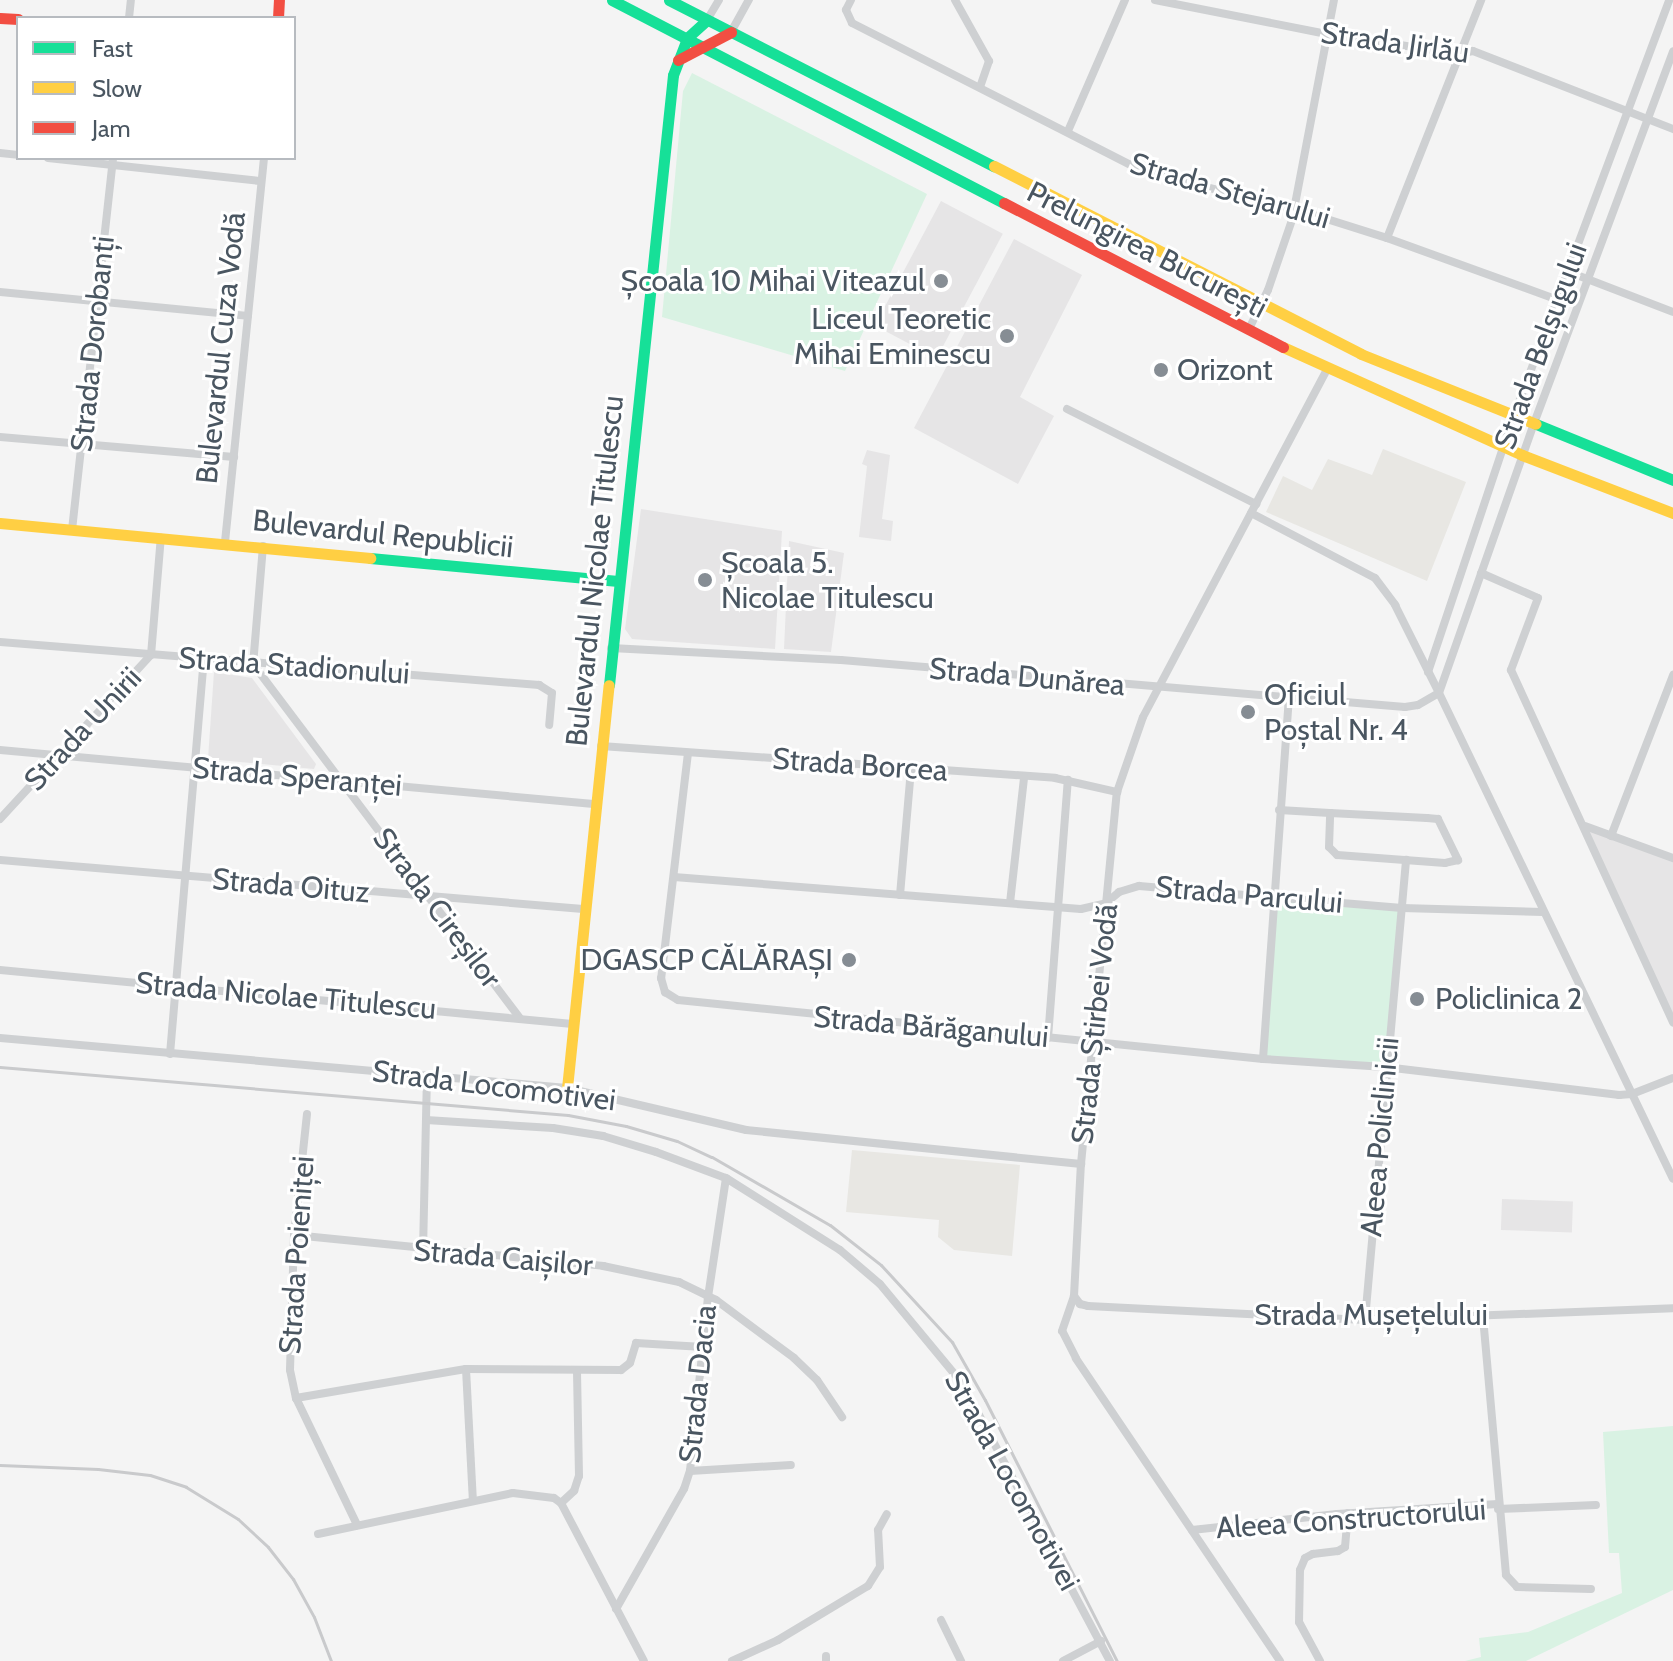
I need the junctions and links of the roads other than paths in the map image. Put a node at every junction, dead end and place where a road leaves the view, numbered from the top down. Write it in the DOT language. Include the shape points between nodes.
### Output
graph roads {
  1 [pos="612,0"];
  2 [pos="669,0"];
  3 [pos="719,0"];
  4 [pos="749,0"];
  5 [pos="851,0"];
  6 [pos="955,0"];
  7 [pos="1125,0"];
  8 [pos="1155,0"];
  9 [pos="1334,0"];
  10 [pos="1481,0"];
  11 [pos="1669,0"];
  12 [pos="707,20"];
  13 [pos="731,32"];
  14 [pos="1327,34"];
  15 [pos="687,38"];
  16 [pos="704,47"];
  17 [pos="1673,51"];
  18 [pos="1459,54"];
  19 [pos="678,60"];
  20 [pos="980,87"];
  21 [pos="1628,111"];
  22 [pos="1647,119"];
  23 [pos="1673,129"];
  24 [pos="1068,131"];
  25 [pos="91,160"];
  26 [pos="264,160"];
  27 [pos="113,161"];
  28 [pos="261,181"];
  29 [pos="1295,209"];
  30 [pos="1387,238"];
  31 [pos="1569,272"];
  32 [pos="1587,279"];
  33 [pos="0,292"];
  34 [pos="1558,300"];
  35 [pos="97,302"];
  36 [pos="1261,305"];
  37 [pos="1673,312"];
  38 [pos="248,316"];
  39 [pos="1249,329"];
  40 [pos="1327,370"];
  41 [pos="1067,409"];
  42 [pos="1513,418"];
  43 [pos="1533,426"];
  44 [pos="0,437"];
  45 [pos="82,444"];
  46 [pos="1503,447"];
  47 [pos="1522,455"];
  48 [pos="234,457"];
  49 [pos="1673,480"];
  50 [pos="1253,508"];
  51 [pos="1673,513"];
  52 [pos="0,523"];
  53 [pos="72,530"];
  54 [pos="161,537"];
  55 [pos="225,542"];
  56 [pos="263,546"];
  57 [pos="1481,573"];
  58 [pos="618,581"];
  59 [pos="0,642"];
  60 [pos="611,648"];
  61 [pos="151,655"];
  62 [pos="204,659"];
  63 [pos="253,664"];
  64 [pos="1428,672"];
  65 [pos="1673,675"];
  66 [pos="1671,688"];
  67 [pos="1158,689"];
  68 [pos="1439,693"];
  69 [pos="1289,697"];
  70 [pos="549,725"];
  71 [pos="601,746"];
  72 [pos="0,750"];
  73 [pos="688,753"];
  74 [pos="58,756"];
  75 [pos="194,767"];
  76 [pos="911,768"];
  77 [pos="1024,778"];
  78 [pos="1068,780"];
  79 [pos="341,781"];
  80 [pos="1117,792"];
  81 [pos="594,804"];
  82 [pos="1279,810"];
  83 [pos="1330,813"];
  84 [pos="0,819"];
  85 [pos="1585,826"];
  86 [pos="1611,836"];
  87 [pos="1673,858"];
  88 [pos="0,860"];
  89 [pos="1406,860"];
  90 [pos="184,876"];
  91 [pos="674,877"];
  92 [pos="900,895"];
  93 [pos="432,899"];
  94 [pos="1272,899"];
  95 [pos="1010,903"];
  96 [pos="1106,903"];
  97 [pos="1058,907"];
  98 [pos="1402,908"];
  99 [pos="583,909"];
  100 [pos="1543,912"];
  101 [pos="0,970"];
  102 [pos="174,985"];
  103 [pos="519,1017"];
  104 [pos="1673,1023"];
  105 [pos="572,1024"];
  106 [pos="0,1038"];
  107 [pos="1048,1038"];
  108 [pos="1093,1042"];
  109 [pos="170,1054"];
  110 [pos="1263,1059"];
  111 [pos="1385,1067"];
  112 [pos="427,1075"];
  113 [pos="1673,1078"];
  114 [pos="567,1088"];
  115 [pos="1632,1094"];
  116 [pos="307,1114"];
  117 [pos="426,1120"];
  118 [pos="1081,1164"];
  119 [pos="726,1178"];
  120 [pos="1673,1179"];
  121 [pos="294,1235"];
  122 [pos="423,1251"];
  123 [pos="1074,1296"];
  124 [pos="708,1297"];
  125 [pos="1673,1308"];
  126 [pos="1483,1317"];
  127 [pos="1365,1320"];
  128 [pos="703,1347"];
  129 [pos="466,1369"];
  130 [pos="577,1371"];
  131 [pos="296,1398"];
  132 [pos="842,1417"];
  133 [pos="791,1465"];
  134 [pos="690,1471"];
  135 [pos="473,1501"];
  136 [pos="561,1503"];
  137 [pos="1596,1505"];
  138 [pos="1498,1507"];
  139 [pos="1348,1513"];
  140 [pos="887,1514"];
  141 [pos="357,1525"];
  142 [pos="1192,1530"];
  143 [pos="318,1534"];
  144 [pos="1591,1589"];
  145 [pos="616,1609"];
  146 [pos="941,1620"];
  147 [pos="1101,1641"];
  148 [pos="644,1661"];
  149 [pos="732,1661"];
  150 [pos="961,1661"];
  151 [pos="1063,1661"];
  152 [pos="1110,1661"];
  153 [pos="1280,1661"];
  154 [pos="1320,1661"];
  1 -- 15 [label="main road, Prelungirea București"];
  2 -- 12 [label="main road, Prelungirea București"];
  3 -- 12 [label="street, Bulevardul Nicolae Titulescu"];
  4 -- 13 [label="street"];
  5 -- 20 [label="street, Strada Stejarului" via="846,10 852,23"];
  6 -- 20 [label="street" via="989,61"];
  7 -- 24 [label="street"];
  8 -- 14 [label="street, Strada Jirlău"];
  9 -- 14 [label="street"];
  10 -- 18 [label="street"];
  11 -- 21 [label="street, Strada Belșugului"];
  12 -- 13 [label="main road, Prelungirea București"];
  12 -- 15 [label="main road, Bulevardul Nicolae Titulescu"];
  13 -- 16 [label="main road"];
  13 -- 36 [label="main road, Prelungirea București"];
  14 -- 18 [label="street, Strada Jirlău"];
  14 -- 29 [label="street"];
  15 -- 16 [label="main road, Prelungirea București"];
  15 -- 19 [label="main road, Bulevardul Nicolae Titulescu"];
  16 -- 19 [label="main road"];
  16 -- 39 [label="main road, Prelungirea București"];
  17 -- 22 [label="street, Strada Belșugului"];
  18 -- 21 [label="street, Strada Jirlău" via="1473,51"];
  18 -- 30 [label="street"];
  19 -- 58 [label="main road, Bulevardul Nicolae Titulescu"];
  20 -- 24 [label="street, Strada Stejarului"];
  21 -- 22 [label="street, Strada Jirlău"];
  21 -- 31 [label="street, Strada Belșugului"];
  22 -- 23 [label="street, Strada Jirlău"];
  22 -- 32 [label="street, Strada Belșugului"];
  24 -- 29 [label="street, Strada Stejarului" via="1161,177"];
  25 -- 27 [label="street"];
  26 -- 28 [label="street, Bulevardul Cuza Vodă"];
  27 -- 28 [label="street"];
  27 -- 35 [label="street, Strada Dorobanți"];
  28 -- 38 [label="street, Bulevardul Cuza Vodă"];
  29 -- 30 [label="street, Strada Stejarului"];
  29 -- 36 [label="street"];
  30 -- 34 [label="street, Strada Stejarului"];
  31 -- 32 [label="street"];
  31 -- 34 [label="street, Strada Belșugului"];
  32 -- 37 [label="street"];
  32 -- 43 [label="street, Strada Belșugului"];
  33 -- 35 [label="street"];
  34 -- 42 [label="street, Strada Belșugului"];
  35 -- 38 [label="street"];
  35 -- 45 [label="street, Strada Dorobanți"];
  36 -- 39 [label="street"];
  36 -- 42 [label="main road, Prelungirea București"];
  38 -- 48 [label="street, Bulevardul Cuza Vodă"];
  39 -- 40 [label="main road, Prelungirea București"];
  40 -- 46 [label="main road, Prelungirea București"];
  40 -- 50 [label="street, Strada Știrbei Vodă"];
  41 -- 50 [label="street"];
  42 -- 43 [label="main road, Prelungirea București"];
  42 -- 46 [label="street, Strada Belșugului"];
  43 -- 47 [label="street, Strada Belșugului"];
  43 -- 49 [label="main road, Prelungirea București"];
  44 -- 45 [label="street"];
  45 -- 48 [label="street"];
  45 -- 53 [label="street, Strada Dorobanți"];
  46 -- 47 [label="main road, Prelungirea București"];
  46 -- 64 [label="street, Strada Belșugului"];
  47 -- 51 [label="main road, Prelungirea București"];
  47 -- 57 [label="street, Strada Belșugului"];
  48 -- 55 [label="street, Bulevardul Cuza Vodă"];
  50 -- 64 [label="street" via="1375,578 1395,605"];
  50 -- 67 [label="street, Strada Știrbei Vodă"];
  52 -- 53 [label="main road, Bulevardul Republicii"];
  53 -- 54 [label="main road, Bulevardul Republicii"];
  54 -- 55 [label="main road, Bulevardul Republicii"];
  54 -- 61 [label="street, Strada Unirii"];
  55 -- 56 [label="main road, Bulevardul Republicii"];
  56 -- 58 [label="main road, Bulevardul Republicii"];
  56 -- 63 [label="street"];
  57 -- 68 [label="street, Strada Belșugului"];
  57 -- 85 [label="street" via="1538,598 1511,670"];
  58 -- 60 [label="main road, Bulevardul Nicolae Titulescu"];
  59 -- 61 [label="street, Strada Stadionului"];
  60 -- 67 [label="street, Strada Dunărea" via="841,660"];
  60 -- 71 [label="main road, Bulevardul Nicolae Titulescu"];
  61 -- 62 [label="street, Strada Stadionului"];
  61 -- 74 [label="street, Strada Unirii"];
  62 -- 63 [label="street, Strada Stadionului"];
  62 -- 75 [label="street"];
  63 -- 70 [label="street, Strada Stadionului" via="539,685 552,693"];
  63 -- 79 [label="street, Strada Cireșilor"];
  64 -- 68 [label="street"];
  65 -- 66 [label="street"];
  66 -- 86 [label="street"];
  67 -- 69 [label="street, Strada Dunărea"];
  67 -- 80 [label="street, Strada Știrbei Vodă"];
  68 -- 69 [label="street, Strada Dunărea" via="1405,707"];
  68 -- 100 [label="street"];
  69 -- 82 [label="street"];
  71 -- 73 [label="street, Strada Borcea"];
  71 -- 81 [label="main road, Bulevardul Nicolae Titulescu"];
  72 -- 74 [label="street, Strada Speranței"];
  73 -- 76 [label="street, Strada Borcea"];
  73 -- 91 [label="street, Strada Bărăganului"];
  74 -- 75 [label="street, Strada Speranței"];
  74 -- 84 [label="street, Strada Unirii"];
  75 -- 79 [label="street, Strada Speranței"];
  75 -- 90 [label="street"];
  76 -- 77 [label="street, Strada Borcea"];
  76 -- 92 [label="street"];
  77 -- 78 [label="street, Strada Borcea"];
  77 -- 95 [label="street"];
  78 -- 80 [label="street, Strada Borcea"];
  78 -- 97 [label="street"];
  79 -- 81 [label="street, Strada Speranței"];
  79 -- 93 [label="street, Strada Cireșilor"];
  80 -- 96 [label="street, Strada Știrbei Vodă"];
  81 -- 99 [label="main road, Bulevardul Nicolae Titulescu"];
  82 -- 83 [label="street"];
  82 -- 94 [label="street"];
  83 -- 89 [label="street" via="1332,853"];
  83 -- 89 [label="street" via="1438,819 1459,856 1455,862"];
  85 -- 86 [label="street"];
  85 -- 104 [label="street"];
  86 -- 87 [label="street"];
  88 -- 90 [label="street, Strada Oituz"];
  89 -- 98 [label="street, Aleea Policlinicii"];
  90 -- 93 [label="street, Strada Oituz"];
  90 -- 102 [label="street"];
  91 -- 92 [label="street, Strada Parcului"];
  91 -- 107 [label="street, Strada Bărăganului" via="661,978 669,997"];
  92 -- 95 [label="street, Strada Parcului"];
  93 -- 99 [label="street, Strada Oituz"];
  93 -- 103 [label="street, Strada Cireșilor"];
  94 -- 96 [label="street, Strada Parcului" via="1139,886"];
  94 -- 98 [label="street, Strada Parcului"];
  94 -- 110 [label="street"];
  95 -- 97 [label="street, Strada Parcului"];
  96 -- 97 [label="street, Strada Parcului"];
  96 -- 108 [label="street, Strada Știrbei Vodă"];
  97 -- 107 [label="street"];
  98 -- 100 [label="street, Strada Parcului"];
  98 -- 111 [label="street, Aleea Policlinicii"];
  99 -- 105 [label="main road, Bulevardul Nicolae Titulescu"];
  100 -- 115 [label="street"];
  101 -- 102 [label="street, Strada Nicolae Titulescu"];
  102 -- 103 [label="street, Strada Nicolae Titulescu"];
  102 -- 109 [label="street"];
  103 -- 105 [label="street, Strada Nicolae Titulescu"];
  105 -- 114 [label="main road, Bulevardul Nicolae Titulescu"];
  106 -- 109 [label="street, Strada Locomotivei"];
  107 -- 108 [label="street, Strada Bărăganului"];
  108 -- 110 [label="street, Strada Bărăganului"];
  108 -- 118 [label="street, Strada Știrbei Vodă"];
  109 -- 112 [label="street, Strada Locomotivei"];
  110 -- 111 [label="street, Strada Bărăganului"];
  111 -- 115 [label="street, Strada Bărăganului"];
  111 -- 127 [label="street, Aleea Policlinicii"];
  112 -- 114 [label="street, Strada Locomotivei"];
  112 -- 117 [label="street"];
  113 -- 115 [label="street"];
  114 -- 118 [label="street, Strada Locomotivei" via="746,1130"];
  115 -- 120 [label="street"];
  116 -- 121 [label="street, Strada Poieniței"];
  117 -- 119 [label="street, Strada Locomotivei" via="603,1136"];
  117 -- 122 [label="street"];
  118 -- 123 [label="street, Strada Știrbei Vodă"];
  119 -- 124 [label="street, Strada Dacia"];
  119 -- 147 [label="street, Strada Locomotivei" via="840,1250 915,1322 970,1397"];
  121 -- 122 [label="street, Strada Caișilor"];
  121 -- 131 [label="street, Strada Poieniței" via="289,1352"];
  122 -- 124 [label="street, Strada Caișilor" via="603,1266 679,1282"];
  123 -- 127 [label="street, Strada Mușețelului" via="1088,1306"];
  123 -- 142 [label="street, Strada Știrbei Vodă" via="1062,1331 1069,1346"];
  124 -- 128 [label="street, Strada Dacia"];
  124 -- 132 [label="street, Strada Caișilor" via="794,1358"];
  125 -- 126 [label="street, Strada Mușețelului"];
  126 -- 127 [label="street, Strada Mușețelului"];
  126 -- 138 [label="street"];
  128 -- 130 [label="street" via="636,1343 626,1368"];
  128 -- 134 [label="street, Strada Dacia"];
  129 -- 130 [label="street"];
  129 -- 131 [label="street"];
  129 -- 135 [label="street"];
  130 -- 136 [label="street" via="579,1476 574,1491"];
  131 -- 141 [label="street, Strada Poieniței"];
  133 -- 134 [label="street"];
  134 -- 145 [label="street, Strada Dacia"];
  135 -- 136 [label="street" via="532,1492"];
  135 -- 141 [label="street"];
  136 -- 145 [label="street"];
  137 -- 138 [label="street"];
  138 -- 139 [label="street, Aleea Constructorului"];
  138 -- 144 [label="street, Aleea Constructorului" via="1503,1566 1510,1582 1517,1587"];
  139 -- 142 [label="street, Aleea Constructorului"];
  139 -- 154 [label="street" via="1345,1547 1305,1558 1300,1570 1299,1622"];
  140 -- 149 [label="street" via="878,1530 880,1567 868,1586"];
  141 -- 143 [label="street"];
  142 -- 153 [label="street, Strada Știrbei Vodă"];
  145 -- 148 [label="street"];
  146 -- 150 [label="street"];
  147 -- 151 [label="street"];
  147 -- 152 [label="street, Strada Locomotivei"];
}
